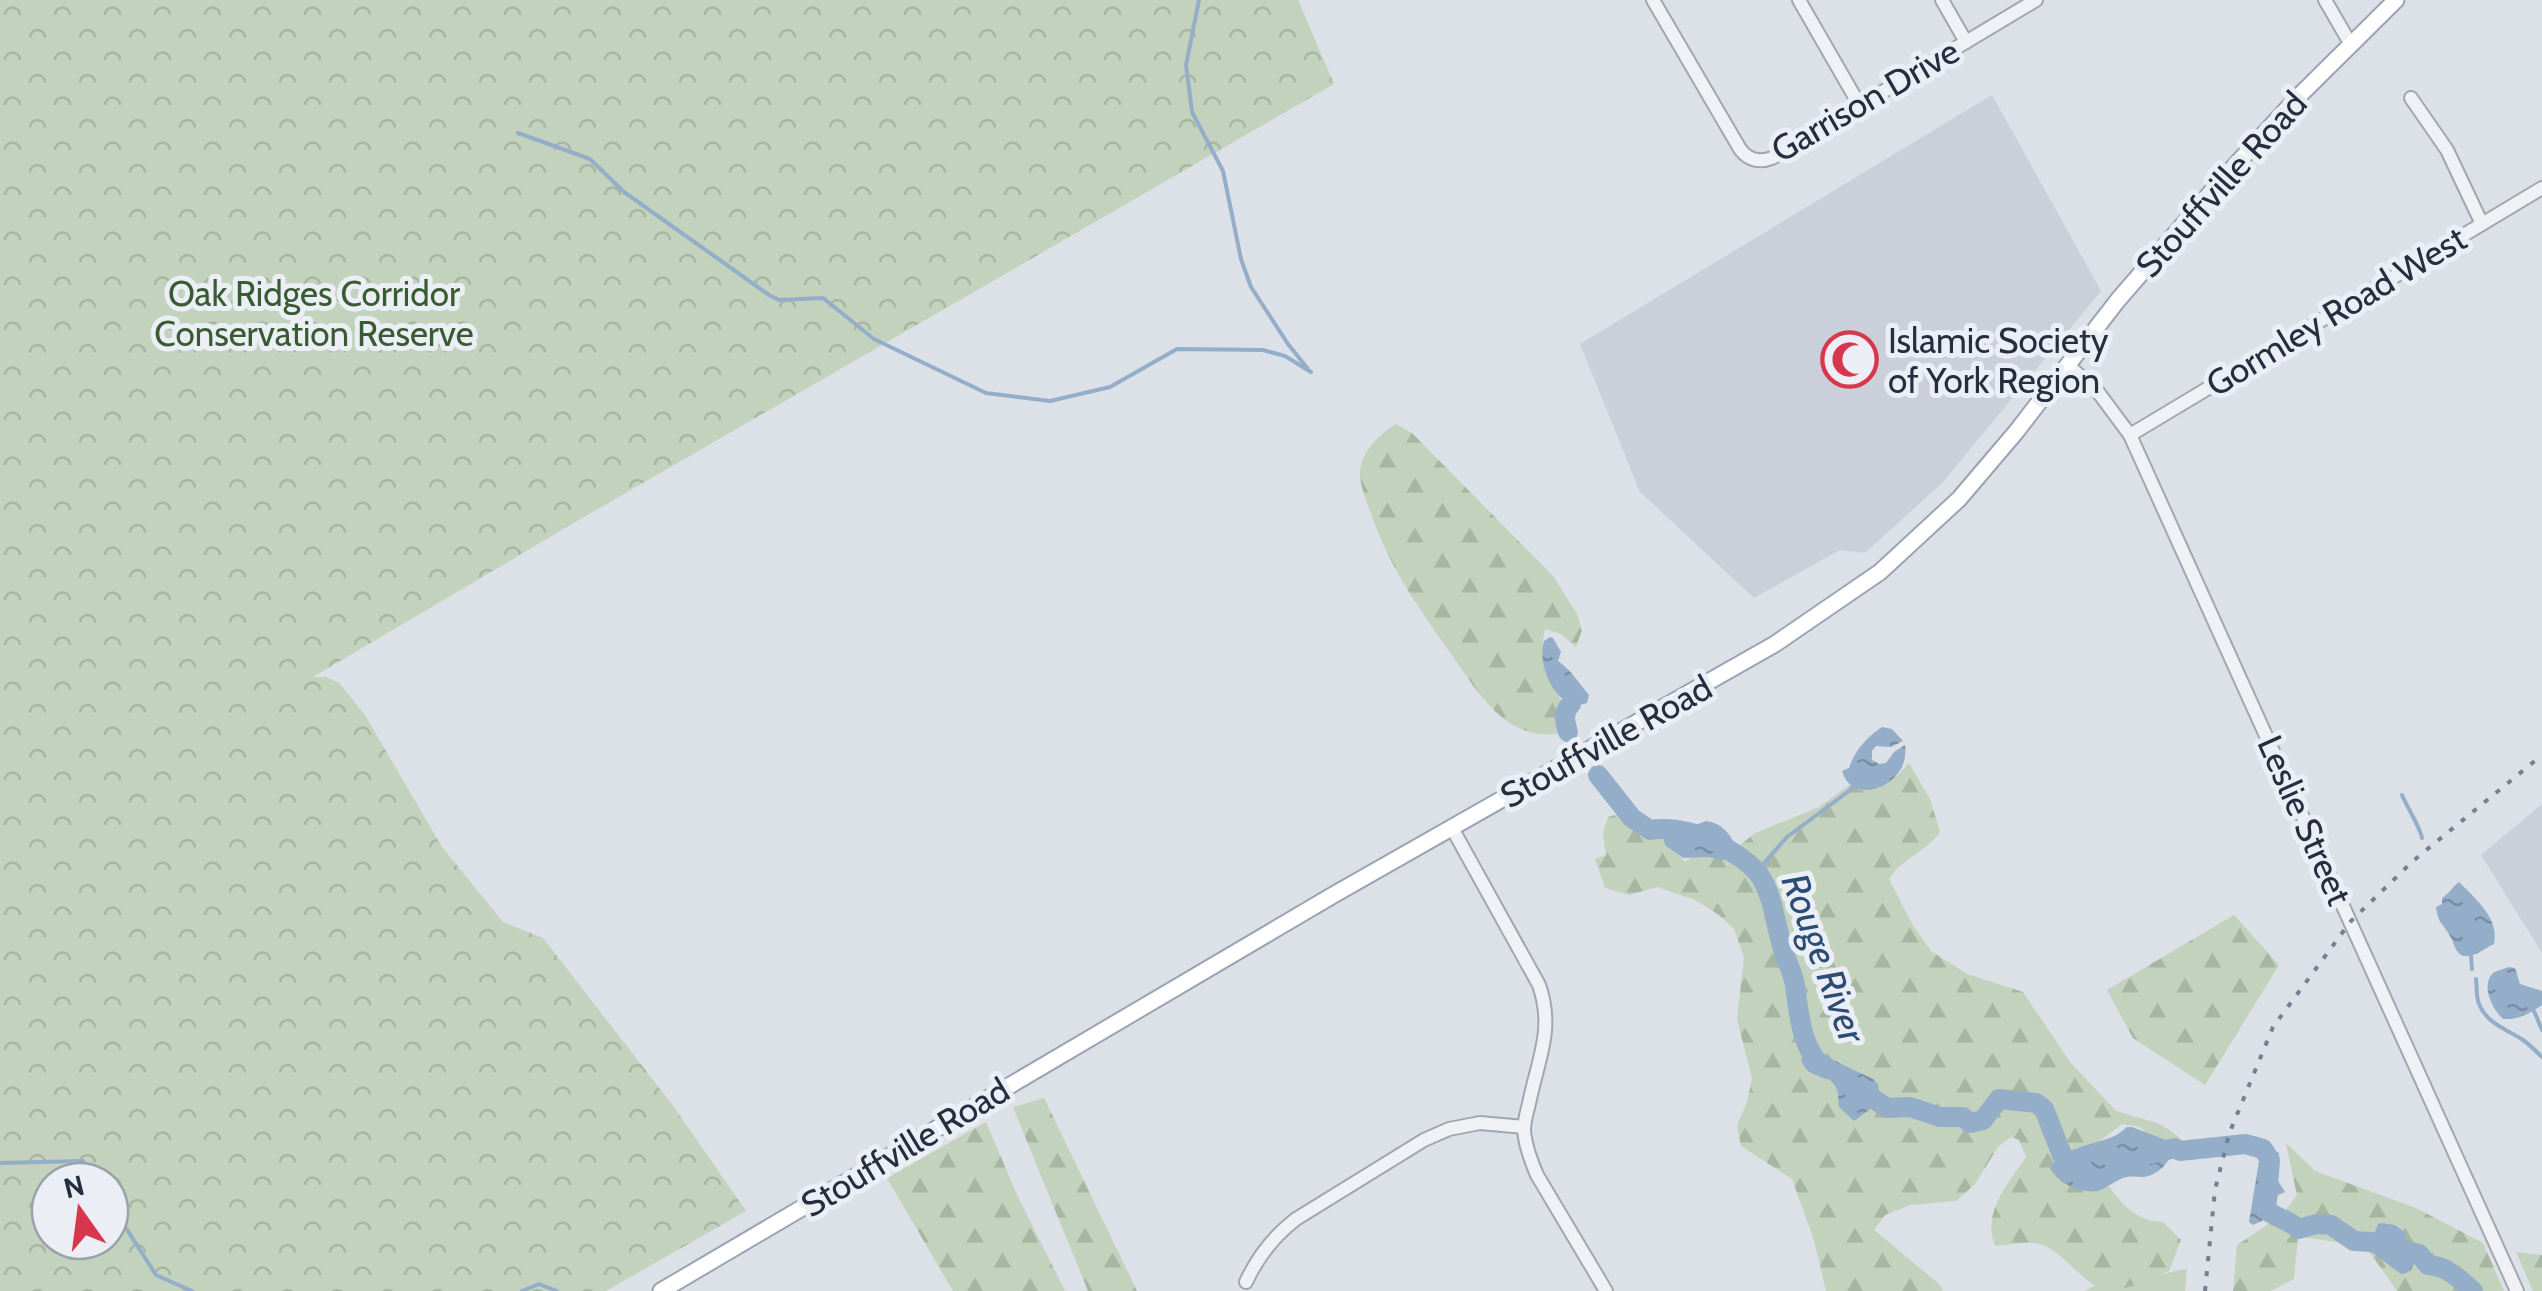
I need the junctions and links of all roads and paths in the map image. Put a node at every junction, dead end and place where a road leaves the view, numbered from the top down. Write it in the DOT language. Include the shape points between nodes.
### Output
graph roads {
  1 [pos="1653,0"];
  2 [pos="1799,0"];
  3 [pos="1942,0"];
  4 [pos="2036,0"];
  5 [pos="2326,0"];
  6 [pos="2396,0"];
  7 [pos="1966,42"];
  8 [pos="2350,43"];
  9 [pos="2411,98"];
  10 [pos="1860,106"];
  11 [pos="2542,188"];
  12 [pos="2482,224"];
  13 [pos="2068,366"];
  14 [pos="2130,435"];
  15 [pos="1452,828"];
  16 [pos="1524,1127"];
  17 [pos="1246,1282"];
  18 [pos="661,1291"];
  19 [pos="1606,1291"];
  20 [pos="2517,1291"];
  1 -- 10 [label="street, Garrison Drive" via="1748,158 1772,158"];
  2 -- 10 [label="street"];
  3 -- 7 [label="street"];
  4 -- 7 [label="street, Garrison Drive"];
  5 -- 8 [label="street"];
  6 -- 8 [label="main road, Stouffville Road"];
  7 -- 10 [label="street, Garrison Drive"];
  8 -- 13 [label="main road, Stouffville Road" via="2221,181"];
  9 -- 12 [label="street"];
  11 -- 12 [label="street, Gormley Road West"];
  12 -- 14 [label="street, Gormley Road West"];
  13 -- 14 [label="street, Leslie Street"];
  13 -- 15 [label="main road, Stouffville Road" via="1960,500 1880,572 1775,644"];
  14 -- 20 [label="street, Leslie Street"];
  15 -- 16 [label="street" via="1544,999 1544,1045"];
  15 -- 18 [label="main road, Stouffville Road"];
  16 -- 17 [label="street" via="1480,1123 1424,1140 1296,1218"];
  16 -- 19 [label="street" via="1537,1176"];
}
